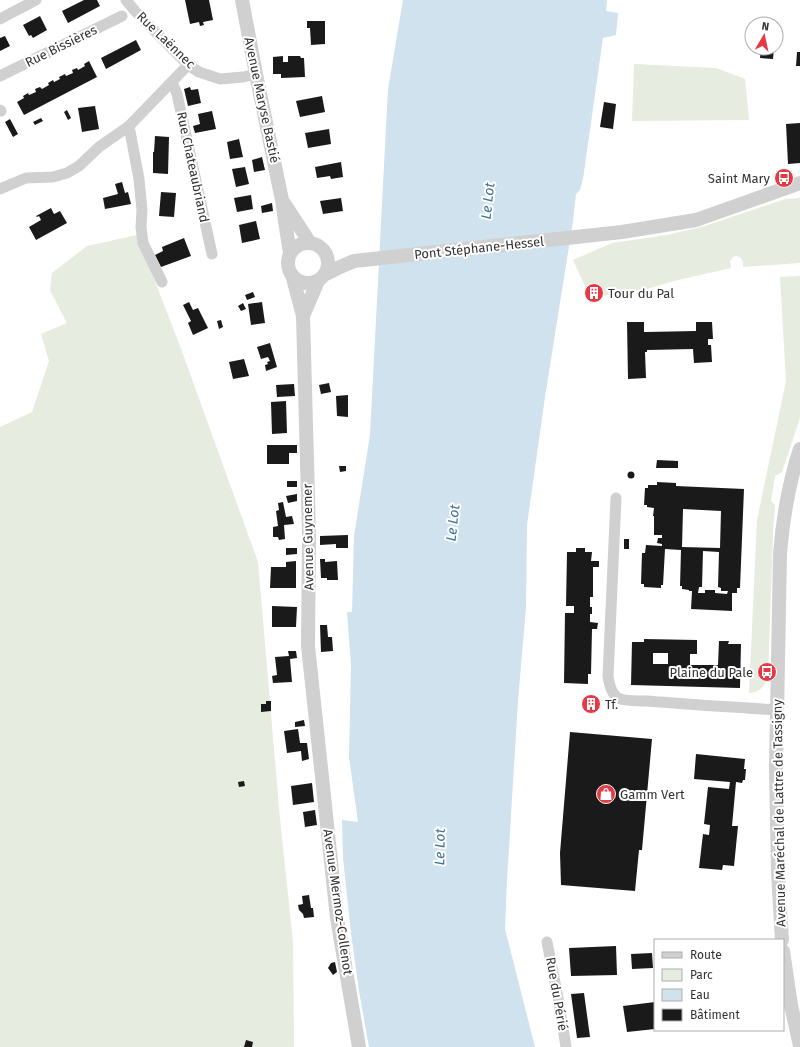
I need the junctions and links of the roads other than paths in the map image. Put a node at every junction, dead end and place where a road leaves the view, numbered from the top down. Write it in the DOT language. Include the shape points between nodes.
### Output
graph roads {
  1 [pos="36,0"];
  2 [pos="126,0"];
  3 [pos="242,0"];
  4 [pos="122,16"];
  5 [pos="0,19"];
  6 [pos="188,65"];
  7 [pos="256,74"];
  8 [pos="0,76"];
  9 [pos="172,82"];
  10 [pos="129,126"];
  11 [pos="799,184"];
  12 [pos="0,189"];
  13 [pos="282,200"];
  14 [pos="310,243"];
  15 [pos="290,253"];
  16 [pos="326,253"];
  17 [pos="212,254"];
  18 [pos="340,262"];
  19 [pos="322,277"];
  20 [pos="293,278"];
  21 [pos="162,282"];
  22 [pos="303,316"];
  23 [pos="800,448"];
  24 [pos="616,498"];
  25 [pos="776,710"];
  26 [pos="320,757"];
  27 [pos="782,939"];
  28 [pos="547,942"];
  29 [pos="784,959"];
  30 [pos="800,1046"];
  31 [pos="359,1047"];
  32 [pos="566,1047"];
  1 -- 5 [label="street"];
  2 -- 6 [label="street, Rue Laënnec"];
  3 -- 7 [label="street, Avenue Maryse Bastié"];
  4 -- 8 [label="street, Rue Bissières"];
  6 -- 7 [label="street, Rue Laënnec" via="199,72 220,79"];
  6 -- 9 [label="street"];
  7 -- 13 [label="street, Avenue Maryse Bastié"];
  9 -- 10 [label="street"];
  9 -- 17 [label="street, Rue Chateaubriand" via="177,94"];
  10 -- 12 [label="street" via="67,173 53,177 26,178"];
  10 -- 21 [label="street" via="139,179 143,243"];
  11 -- 18 [label="street, Pont Stéphane-Hessel" via="696,220 622,232"];
  13 -- 14 [label="street, Avenue Maryse Bastié"];
  13 -- 15 [label="street, Avenue Maryse Bastié"];
  14 -- 15 [label="street" via="298,245"];
  14 -- 16 [label="street" via="316,244"];
  15 -- 20 [label="street" via="287,263"];
  16 -- 18 [label="street, Pont Stéphane-Hessel"];
  16 -- 19 [label="street" via="328,267"];
  18 -- 19 [label="street"];
  19 -- 20 [label="street" via="305,284"];
  19 -- 22 [label="street, Avenue Guynemer"];
  20 -- 22 [label="street, Avenue Guynemer"];
  22 -- 26 [label="street, Avenue Guynemer" via="309,534 308,646"];
  23 -- 25 [label="street, Avenue Maréchal de Lattre de Tassigny" via="783,518"];
  24 -- 25 [label="street" via="608,676 613,693 618,698"];
  25 -- 27 [label="street, Avenue Maréchal de Lattre de Tassigny" via="778,865"];
  26 -- 31 [label="street, Avenue Mermoz-Collenot" via="337,918"];
  28 -- 32 [label="street, Rue du Périé"];
  29 -- 30 [label="street" via="790,1005"];
}
